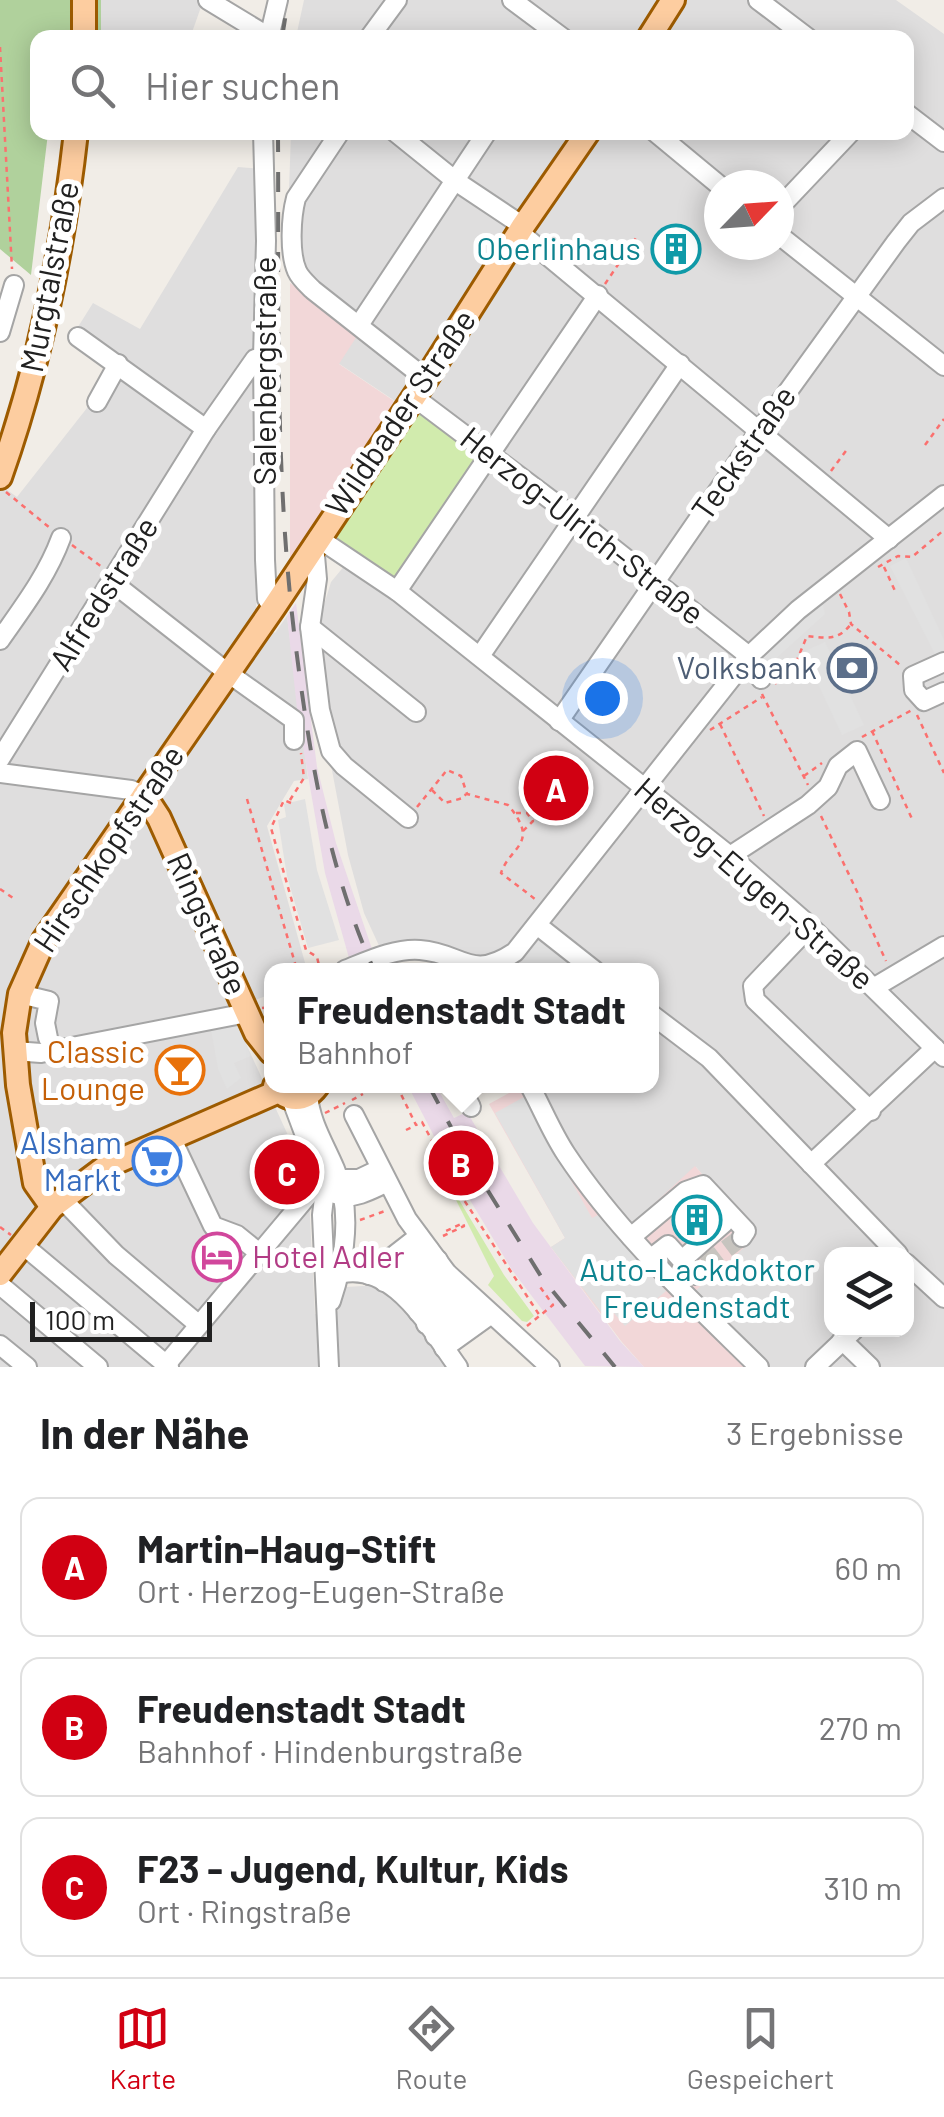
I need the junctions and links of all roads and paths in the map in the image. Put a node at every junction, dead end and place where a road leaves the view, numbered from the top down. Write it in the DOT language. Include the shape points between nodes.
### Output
graph roads {
  1 [pos="84,0"];
  2 [pos="208,0"];
  3 [pos="278,0"];
  4 [pos="397,0"];
  5 [pos="512,0"];
  6 [pos="673,0"];
  7 [pos="758,0"];
  8 [pos="84,30"];
  9 [pos="257,30"];
  10 [pos="271,30"];
  11 [pos="375,30"];
  12 [pos="548,30"];
  13 [pos="654,30"];
  14 [pos="797,30"];
  15 [pos="0,47"];
  16 [pos="914,119"];
  17 [pos="75,140"];
  18 [pos="264,140"];
  19 [pos="335,140"];
  20 [pos="404,140"];
  21 [pos="482,140"];
  22 [pos="582,140"];
  23 [pos="665,140"];
  24 [pos="842,140"];
  25 [pos="944,142"];
  26 [pos="704,173"];
  27 [pos="456,182"];
  28 [pos="794,191"];
  29 [pos="944,198"];
  30 [pos="521,229"];
  31 [pos="638,235"];
  32 [pos="794,247"];
  33 [pos="14,285"];
  34 [pos="598,294"];
  35 [pos="856,297"];
  36 [pos="359,324"];
  37 [pos="0,332"];
  38 [pos="78,337"];
  39 [pos="263,358"];
  40 [pos="118,364"];
  41 [pos="680,364"];
  42 [pos="944,366"];
  43 [pos="420,388"];
  44 [pos="97,402"];
  45 [pos="944,419"];
  46 [pos="206,428"];
  47 [pos="760,430"];
  48 [pos="925,445"];
  49 [pos="848,448"];
  50 [pos="488,453"];
  51 [pos="822,484"];
  52 [pos="4,486"];
  53 [pos="944,495"];
  54 [pos="575,518"];
  55 [pos="944,530"];
  56 [pos="61,538"];
  57 [pos="889,539"];
  58 [pos="316,541"];
  59 [pos="882,565"];
  60 [pos="877,568"];
  61 [pos="114,579"];
  62 [pos="655,582"];
  63 [pos="833,582"];
  64 [pos="397,591"];
  65 [pos="896,593"];
  66 [pos="274,607"];
  67 [pos="851,624"];
  68 [pos="310,628"];
  69 [pos="0,640"];
  70 [pos="480,656"];
  71 [pos="748,656"];
  72 [pos="944,662"];
  73 [pos="228,674"];
  74 [pos="913,676"];
  75 [pos="763,684"];
  76 [pos="944,692"];
  77 [pos="914,709"];
  78 [pos="416,712"];
  79 [pos="559,722"];
  80 [pos="719,723"];
  81 [pos="871,730"];
  82 [pos="706,734"];
  83 [pos="294,740"];
  84 [pos="0,759"];
  85 [pos="0,773"];
  86 [pos="944,773"];
  87 [pos="432,788"];
  88 [pos="643,788"];
  89 [pos="821,792"];
  90 [pos="467,794"];
  91 [pos="144,796"];
  92 [pos="247,799"];
  93 [pos="880,800"];
  94 [pos="515,814"];
  95 [pos="408,818"];
  96 [pos="914,821"];
  97 [pos="770,830"];
  98 [pos="521,831"];
  99 [pos="730,856"];
  100 [pos="0,889"];
  101 [pos="16,900"];
  102 [pos="540,902"];
  103 [pos="536,925"];
  104 [pos="810,926"];
  105 [pos="944,946"];
  106 [pos="394,952"];
  107 [pos="296,963"];
  108 [pos="318,963"];
  109 [pos="364,963"];
  110 [pos="399,963"];
  111 [pos="457,963"];
  112 [pos="498,963"];
  113 [pos="585,963"];
  114 [pos="892,977"];
  115 [pos="875,987"];
  116 [pos="20,994"];
  117 [pos="247,1013"];
  118 [pos="659,1020"];
  119 [pos="48,1038"];
  120 [pos="264,1043"];
  121 [pos="7,1048"];
  122 [pos="939,1052"];
  123 [pos="400,1093"];
  124 [pos="463,1093"];
  125 [pos="534,1093"];
  126 [pos="363,1094"];
  127 [pos="299,1095"];
  128 [pos="470,1107"];
  129 [pos="870,1111"];
  130 [pos="354,1115"];
  131 [pos="416,1125"];
  132 [pos="406,1130"];
  133 [pos="171,1137"];
  134 [pos="811,1164"];
  135 [pos="383,1176"];
  136 [pos="336,1188"];
  137 [pos="56,1203"];
  138 [pos="386,1211"];
  139 [pos="360,1220"];
  140 [pos="724,1223"];
  141 [pos="444,1228"];
  142 [pos="632,1237"];
  143 [pos="742,1237"];
  144 [pos="23,1245"];
  145 [pos="891,1247"];
  146 [pos="258,1252"];
  147 [pos="650,1258"];
  148 [pos="694,1267"];
  149 [pos="452,1272"];
  150 [pos="0,1274"];
  151 [pos="333,1276"];
  152 [pos="914,1276"];
  153 [pos="538,1284"];
  154 [pos="0,1285"];
  155 [pos="680,1289"];
  156 [pos="944,1298"];
  157 [pos="410,1308"];
  158 [pos="199,1325"];
  159 [pos="846,1337"];
  160 [pos="849,1337"];
  161 [pos="0,1345"];
  162 [pos="166,1366"];
  163 [pos="27,1367"];
  164 [pos="98,1367"];
  165 [pos="330,1367"];
  166 [pos="458,1367"];
  167 [pos="550,1367"];
  168 [pos="758,1367"];
  169 [pos="815,1367"];
  170 [pos="870,1367"];
  1 -- 8 [label="main road"];
  2 -- 9 [label="street"];
  3 -- 10 [label="street"];
  4 -- 11 [label="street"];
  5 -- 12 [label="street"];
  6 -- 13 [label="main road"];
  7 -- 14 [label="street"];
  15 -- 33 [label="path"];
  16 -- 25 [label="street"];
  17 -- 52 [label="main road, Murgtalstraße" via="58,261"];
  18 -- 39 [label="street, Salenbergstraße"];
  19 -- 36 [label="street, Herzog-Ulrich-Straße" via="292,210 294,263 312,290"];
  20 -- 27 [label="street"];
  21 -- 27 [label="street"];
  22 -- 30 [label="main road, Wildbader Straße"];
  23 -- 26 [label="street"];
  24 -- 28 [label="street"];
  27 -- 30 [label="street"];
  27 -- 36 [label="street"];
  29 -- 35 [label="street, Teckstraße" via="911,223"];
  30 -- 34 [label="street"];
  30 -- 43 [label="main road, Wildbader Straße"];
  31 -- 34 [label="path"];
  32 -- 35 [label="street"];
  33 -- 37 [label="street"];
  34 -- 41 [label="street"];
  34 -- 50 [label="street"];
  35 -- 42 [label="street"];
  35 -- 47 [label="street, Teckstraße"];
  36 -- 43 [label="street, Herzog-Ulrich-Straße"];
  38 -- 40 [label="street"];
  39 -- 46 [label="street, Alfredstraße"];
  39 -- 66 [label="street, Salenbergstraße" via="266,591"];
  40 -- 44 [label="street"];
  40 -- 46 [label="street"];
  41 -- 47 [label="street"];
  41 -- 54 [label="street"];
  43 -- 50 [label="street, Herzog-Ulrich-Straße"];
  43 -- 58 [label="main road, Wildbader Straße"];
  45 -- 48 [label="path"];
  46 -- 61 [label="street, Alfredstraße"];
  47 -- 51 [label="street"];
  47 -- 62 [label="street, Teckstraße"];
  49 -- 51 [label="path"];
  50 -- 54 [label="street, Herzog-Ulrich-Straße"];
  50 -- 64 [label="street"];
  51 -- 57 [label="street"];
  52 -- 56 [label="path"];
  53 -- 57 [label="street"];
  54 -- 62 [label="street, Herzog-Ulrich-Straße"];
  54 -- 70 [label="street"];
  55 -- 59 [label="path" via="912,558 898,556"];
  56 -- 61 [label="path"];
  56 -- 69 [label="street"];
  57 -- 63 [label="street"];
  58 -- 64 [label="street, Herzog-Eugen-Straße"];
  58 -- 66 [label="main road, Hirschkopfstraße"];
  58 -- 68 [label="street"];
  59 -- 60 [label="path"];
  59 -- 65 [label="path"];
  61 -- 73 [label="street"];
  61 -- 84 [label="street, Alfredstraße"];
  62 -- 71 [label="street, Herzog-Ulrich-Straße"];
  62 -- 79 [label="street, Teckstraße"];
  63 -- 67 [label="path"];
  63 -- 71 [label="street"];
  64 -- 70 [label="street, Herzog-Eugen-Straße"];
  66 -- 73 [label="main road, Hirschkopfstraße"];
  67 -- 74 [label="path"];
  67 -- 75 [label="path" via="833,639 808,636 797,660"];
  68 -- 78 [label="street"];
  68 -- 95 [label="street" via="331,751"];
  70 -- 79 [label="street, Herzog-Eugen-Straße"];
  71 -- 88 [label="street"];
  72 -- 74 [label="street"];
  73 -- 83 [label="street" via="294,720"];
  73 -- 91 [label="main road, Hirschkopfstraße"];
  74 -- 76 [label="street" via="924,701"];
  75 -- 80 [label="path"];
  75 -- 89 [label="path"];
  77 -- 86 [label="path"];
  79 -- 88 [label="street, Herzog-Eugen-Straße"];
  80 -- 82 [label="path"];
  80 -- 97 [label="path"];
  81 -- 96 [label="path"];
  83 -- 108 [label="path" via="304,778 270,828 306,950"];
  85 -- 91 [label="street"];
  87 -- 90 [label="path" via="446,802"];
  87 -- 90 [label="path" via="447,770 462,776"];
  87 -- 95 [label="path"];
  88 -- 99 [label="street, Herzog-Eugen-Straße"];
  88 -- 103 [label="street"];
  89 -- 93 [label="street" via="856,752"];
  89 -- 97 [label="street"];
  89 -- 114 [label="path"];
  90 -- 94 [label="path" via="508,805"];
  91 -- 116 [label="main road, Hirschkopfstraße" via="44,940"];
  91 -- 117 [label="main road, Ringstraße"];
  92 -- 107 [label="path"];
  94 -- 98 [label="path"];
  94 -- 98 [label="path" via="527,813 534,821"];
  97 -- 99 [label="street"];
  98 -- 102 [label="path" via="519,850 502,873"];
  99 -- 104 [label="street, Herzog-Eugen-Straße"];
  100 -- 101 [label="path"];
  103 -- 112 [label="street"];
  103 -- 113 [label="street"];
  104 -- 115 [label="street, Herzog-Eugen-Straße"];
  104 -- 129 [label="street" via="753,986 754,1000"];
  105 -- 114 [label="street"];
  106 -- 109 [label="street"];
  106 -- 110 [label="street"];
  106 -- 111 [label="street" via="417,949"];
  114 -- 115 [label="street"];
  115 -- 122 [label="street, Herzog-Eugen-Straße"];
  116 -- 119 [label="street" via="49,1001"];
  116 -- 121 [label="main road, Hirschkopfstraße"];
  117 -- 120 [label="main road, Ringstraße"];
  117 -- 121 [label="street" via="40,1053"];
  118 -- 134 [label="street" via="710,1058"];
  121 -- 137 [label="main road, Hirschkopfstraße" via="35,1184"];
  122 -- 129 [label="street"];
  123 -- 131 [label="path"];
  124 -- 128 [label="street"];
  125 -- 142 [label="street" via="566,1153"];
  126 -- 127 [label="path"];
  127 -- 133 [label="main road"];
  127 -- 136 [label="street"];
  129 -- 134 [label="street"];
  130 -- 135 [label="street"];
  131 -- 132 [label="path"];
  131 -- 153 [label="path" via="422,1122 462,1198 540,1316 554,1305"];
  133 -- 137 [label="main road" via="106,1166"];
  133 -- 146 [label="street" via="212,1226"];
  134 -- 145 [label="street"];
  135 -- 136 [label="street"];
  135 -- 149 [label="street"];
  136 -- 146 [label="street" via="310,1193"];
  136 -- 151 [label="street" via="346,1227"];
  137 -- 144 [label="main road"];
  137 -- 158 [label="street"];
  138 -- 139 [label="path"];
  140 -- 148 [label="street"];
  141 -- 149 [label="path" via="464,1226"];
  142 -- 143 [label="street" via="703,1184 746,1231"];
  142 -- 147 [label="street"];
  144 -- 150 [label="main road"];
  144 -- 162 [label="street"];
  146 -- 158 [label="street"];
  147 -- 148 [label="street" via="668,1245"];
  147 -- 155 [label="street"];
  148 -- 155 [label="street"];
  149 -- 157 [label="street"];
  149 -- 157 [label="street"];
  149 -- 157 [label="street"];
  149 -- 157 [label="street"];
  149 -- 167 [label="street"];
  151 -- 157 [label="street"];
  151 -- 165 [label="street" via="326,1313"];
  152 -- 156 [label="street"];
  154 -- 164 [label="street"];
  155 -- 168 [label="street"];
  157 -- 166 [label="street"];
  158 -- 162 [label="street"];
  159 -- 169 [label="street"];
  160 -- 170 [label="street"];
  161 -- 163 [label="street"];
}
